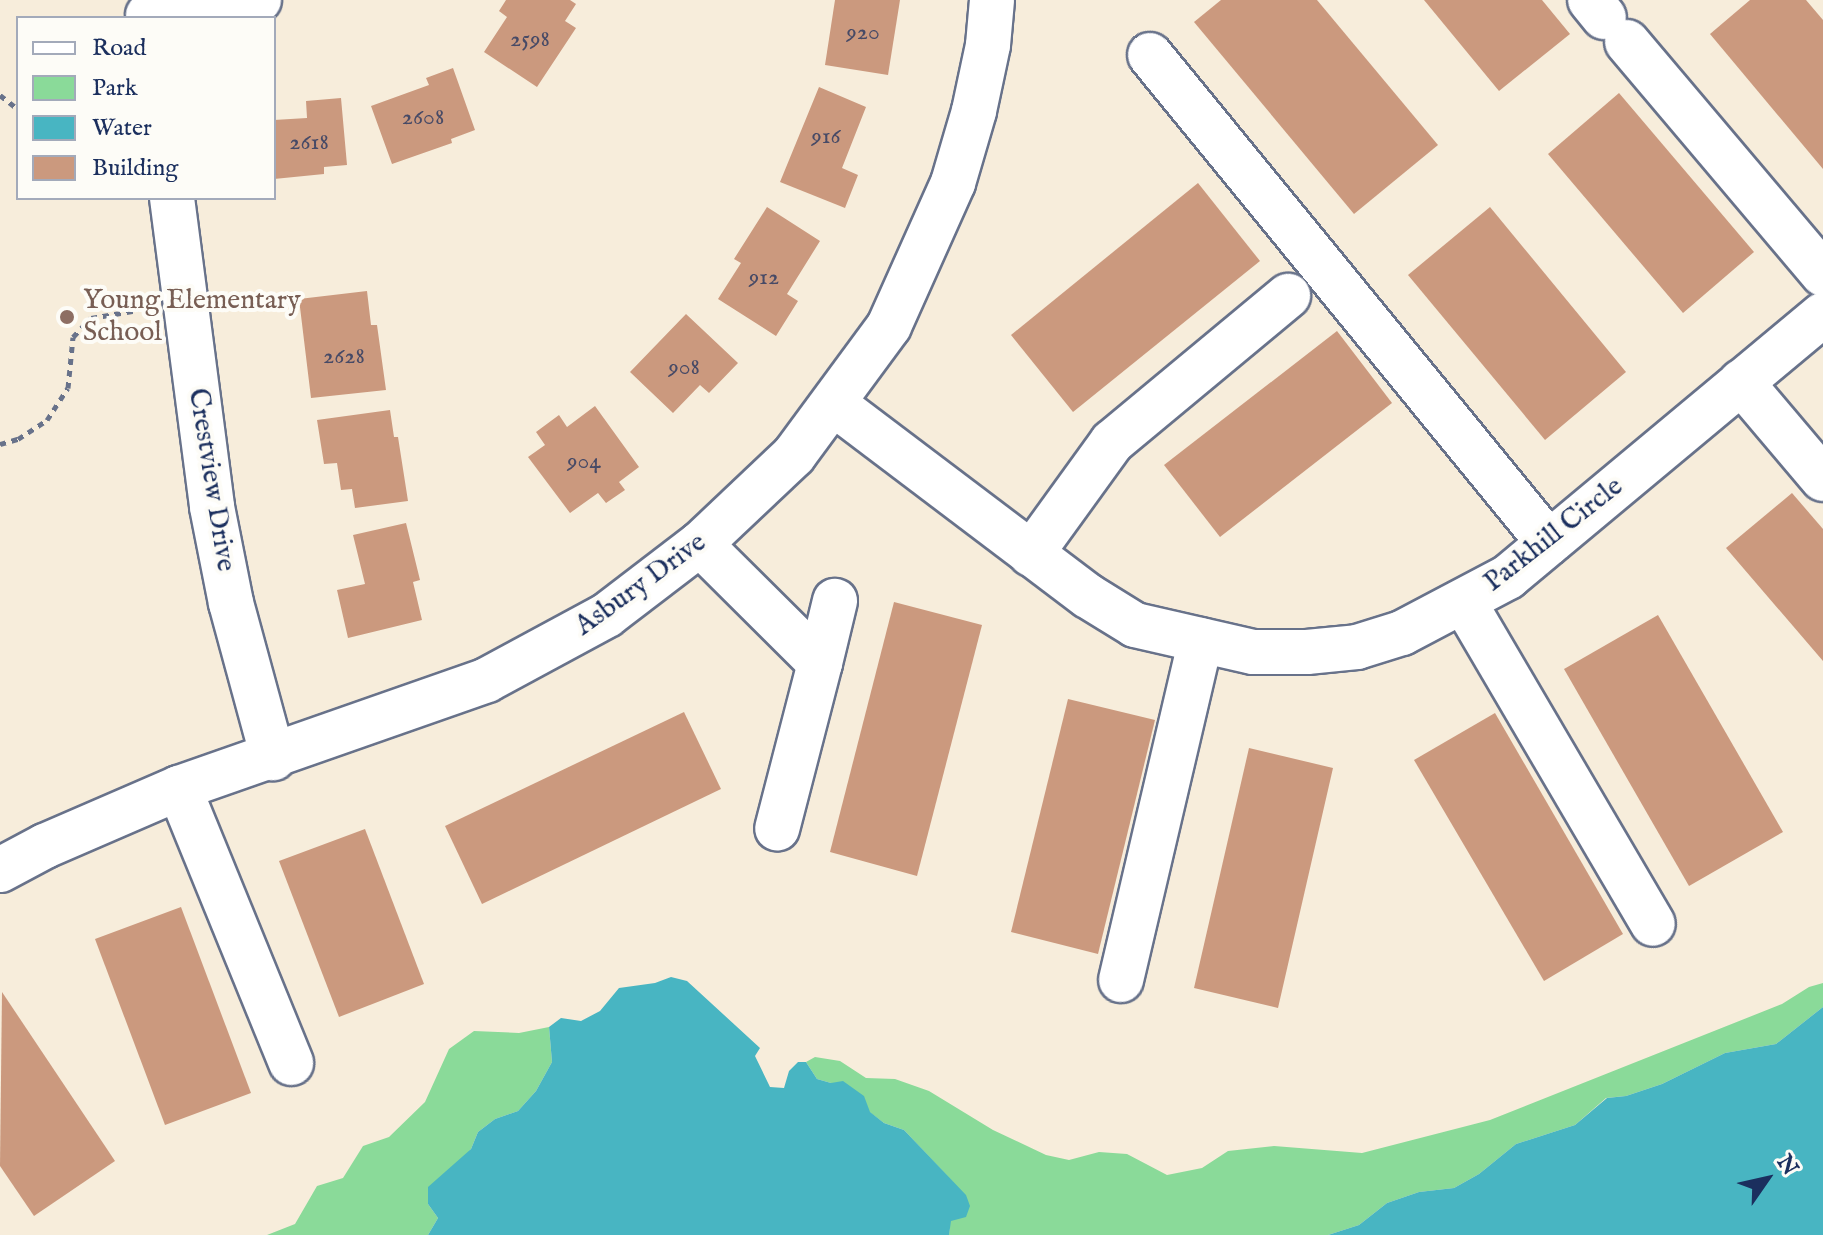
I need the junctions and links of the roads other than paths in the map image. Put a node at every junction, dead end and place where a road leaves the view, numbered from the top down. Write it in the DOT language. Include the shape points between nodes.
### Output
graph roads {
  1 [pos="259,0"];
  2 [pos="992,0"];
  3 [pos="147,11"];
  4 [pos="1607,20"];
  5 [pos="1150,55"];
  6 [pos="172,200"];
  7 [pos="1823,274"];
  8 [pos="1288,296"];
  9 [pos="1823,315"];
  10 [pos="1741,382"];
  11 [pos="834,404"];
  12 [pos="1823,479"];
  13 [pos="1549,543"];
  14 [pos="700,544"];
  15 [pos="1031,554"];
  16 [pos="835,601"];
  17 [pos="1464,602"];
  18 [pos="1201,640"];
  19 [pos="820,663"];
  20 [pos="273,758"];
  21 [pos="179,788"];
  22 [pos="777,829"];
  23 [pos="0,870"];
  24 [pos="1653,924"];
  25 [pos="1121,980"];
  26 [pos="291,1063"];
  1 -- 3 [label="street"];
  2 -- 11 [label="street, Asbury Drive" via="974,111 953,183 889,326"];
  4 -- 7 [label="street"];
  5 -- 13 [label="street"];
  6 -- 20 [label="street, Crestview Drive" via="212,507 231,603"];
  8 -- 15 [label="street" via="1112,442"];
  9 -- 10 [label="street, Parkhill Circle"];
  10 -- 12 [label="street"];
  10 -- 13 [label="street, Parkhill Circle"];
  11 -- 14 [label="street, Asbury Drive" via="794,455"];
  11 -- 15 [label="street, Parkhill Circle"];
  13 -- 17 [label="street, Parkhill Circle" via="1508,577"];
  14 -- 19 [label="street"];
  14 -- 20 [label="street, Asbury Drive" via="659,579 553,647 487,680"];
  15 -- 18 [label="street, Parkhill Circle" via="1135,625"];
  16 -- 19 [label="street"];
  17 -- 18 [label="street, Parkhill Circle" via="1402,633 1357,647 1253,652"];
  17 -- 24 [label="street"];
  18 -- 25 [label="street"];
  19 -- 22 [label="street"];
  20 -- 21 [label="street, Asbury Drive"];
  21 -- 23 [label="street, Asbury Drive"];
  21 -- 26 [label="street"];
}
